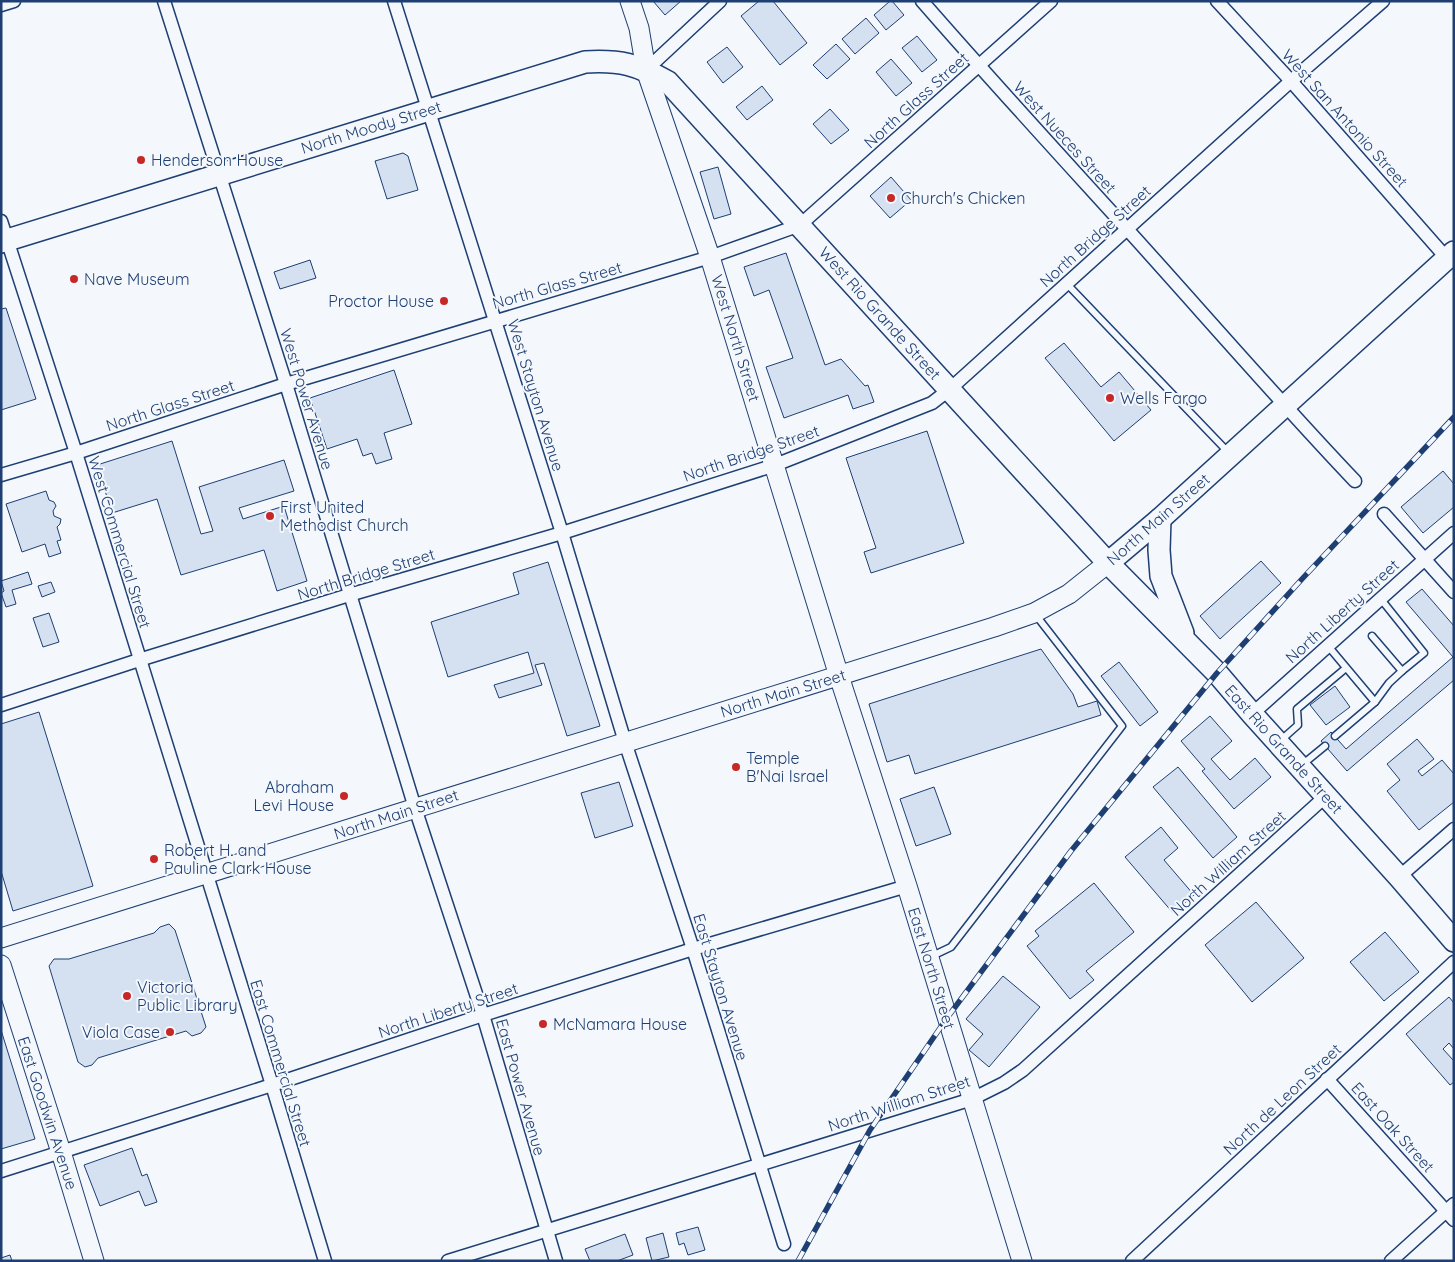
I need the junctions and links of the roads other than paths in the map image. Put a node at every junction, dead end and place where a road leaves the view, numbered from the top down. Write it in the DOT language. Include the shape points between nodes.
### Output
graph roads {
  1 [pos="14,1"];
  2 [pos="164,1"];
  3 [pos="394,1"];
  4 [pos="630,1"];
  5 [pos="720,1"];
  6 [pos="922,1"];
  7 [pos="1051,1"];
  8 [pos="1217,1"];
  9 [pos="1383,1"];
  10 [pos="1,5"];
  11 [pos="978,66"];
  12 [pos="646,70"];
  13 [pos="1291,81"];
  14 [pos="429,110"];
  15 [pos="218,174"];
  16 [pos="800,225"];
  17 [pos="1127,229"];
  18 [pos="3,234"];
  19 [pos="710,257"];
  20 [pos="1452,258"];
  21 [pos="1066,283"];
  22 [pos="495,320"];
  23 [pos="286,384"];
  24 [pos="950,389"];
  25 [pos="1284,406"];
  26 [pos="76,453"];
  27 [pos="1230,454"];
  28 [pos="775,465"];
  29 [pos="1,475"];
  30 [pos="1355,481"];
  31 [pos="1384,514"];
  32 [pos="1160,519"];
  33 [pos="1454,533"];
  34 [pos="562,534"];
  35 [pos="1424,559"];
  36 [pos="1108,563"];
  37 [pos="1454,592"];
  38 [pos="349,596"];
  39 [pos="1380,598"];
  40 [pos="1034,613"];
  41 [pos="1372,636"];
  42 [pos="1186,642"];
  43 [pos="1328,646"];
  44 [pos="139,660"];
  45 [pos="1346,668"];
  46 [pos="1402,671"];
  47 [pos="839,676"];
  48 [pos="1375,702"];
  49 [pos="1,705"];
  50 [pos="1252,714"];
  51 [pos="1335,736"];
  52 [pos="625,742"];
  53 [pos="1278,743"];
  54 [pos="1325,746"];
  55 [pos="1300,767"];
  56 [pos="1326,796"];
  57 [pos="415,808"];
  58 [pos="1454,829"];
  59 [pos="206,874"];
  60 [pos="1399,877"];
  61 [pos="907,886"];
  62 [pos="1,938"];
  63 [pos="1454,941"];
  64 [pos="693,949"];
  65 [pos="929,957"];
  66 [pos="1454,962"];
  67 [pos="1,965"];
  68 [pos="483,1015"];
  69 [pos="1327,1079"];
  70 [pos="272,1085"];
  71 [pos="972,1099"];
  72 [pos="62,1152"];
  73 [pos="759,1164"];
  74 [pos="1,1171"];
  75 [pos="1451,1212"];
  76 [pos="546,1230"];
  77 [pos="784,1244"];
  78 [pos="94,1261"];
  79 [pos="324,1261"];
  80 [pos="448,1261"];
  81 [pos="556,1261"];
  82 [pos="1022,1261"];
  83 [pos="1132,1261"];
  84 [pos="1391,1261"];
  1 -- 10 [label="street"];
  2 -- 15 [label="street, West Power Avenue"];
  3 -- 14 [label="street, West Stayton Avenue"];
  4 -- 12 [label="street, West North Street" via="639,28"];
  5 -- 12 [label="street"];
  6 -- 11 [label="street, West Nueces Street"];
  7 -- 11 [label="street, North Glass Street"];
  8 -- 13 [label="street, West San Antonio Street"];
  9 -- 13 [label="street, North Bridge Street"];
  11 -- 16 [label="street, North Glass Street"];
  11 -- 17 [label="street, West Nueces Street"];
  12 -- 14 [label="main road, North Moody Street" via="611,60 585,62"];
  12 -- 16 [label="main road, West Rio Grande Street" via="668,82"];
  12 -- 19 [label="street, West North Street"];
  13 -- 17 [label="street, North Bridge Street"];
  13 -- 20 [label="street, West San Antonio Street"];
  14 -- 15 [label="main road, North Moody Street"];
  14 -- 22 [label="street, West Stayton Avenue"];
  15 -- 18 [label="main road, North Moody Street"];
  15 -- 23 [label="street, West Power Avenue"];
  16 -- 19 [label="street, North Glass Street"];
  16 -- 24 [label="main road, West Rio Grande Street"];
  17 -- 21 [label="street, North Bridge Street"];
  17 -- 25 [label="street, West Nueces Street"];
  18 -- 26 [label="street, West Commercial Street"];
  19 -- 22 [label="street, North Glass Street"];
  19 -- 28 [label="street, West North Street"];
  20 -- 25 [label="main road, North Main Street"];
  21 -- 24 [label="street, North Bridge Street"];
  21 -- 27 [label="lane"];
  22 -- 23 [label="street, North Glass Street"];
  22 -- 34 [label="street, West Stayton Avenue"];
  23 -- 26 [label="street, North Glass Street"];
  23 -- 38 [label="street, West Power Avenue"];
  24 -- 28 [label="street, North Bridge Street" via="932,403"];
  24 -- 36 [label="main road, West Rio Grande Street"];
  25 -- 27 [label="main road, North Main Street"];
  25 -- 30 [label="street, West Nueces Street"];
  26 -- 29 [label="street, North Glass Street"];
  26 -- 44 [label="street, West Commercial Street"];
  27 -- 32 [label="main road, North Main Street"];
  28 -- 34 [label="street, North Bridge Street"];
  28 -- 47 [label="street, West North Street"];
  31 -- 35 [label="street"];
  32 -- 36 [label="main road, North Main Street"];
  32 -- 42 [label="main road" via="1161,576"];
  33 -- 35 [label="street, North Liberty Street"];
  34 -- 38 [label="street, North Bridge Street"];
  34 -- 52 [label="street, West Stayton Avenue"];
  35 -- 37 [label="street"];
  35 -- 39 [label="street, North Liberty Street"];
  36 -- 40 [label="street, North Main Street" via="1070,594"];
  36 -- 42 [label="main road, East Rio Grande Street"];
  38 -- 44 [label="street, North Bridge Street"];
  38 -- 57 [label="street, West Power Avenue"];
  39 -- 43 [label="street, North Liberty Street"];
  39 -- 46 [label="lane" via="1424,653"];
  40 -- 47 [label="street, North Main Street"];
  40 -- 65 [label="lane" via="1122,726 951,947"];
  41 -- 46 [label="lane"];
  42 -- 50 [label="main road, East Rio Grande Street"];
  43 -- 45 [label="lane"];
  43 -- 50 [label="street, North Liberty Street"];
  44 -- 49 [label="street, North Bridge Street"];
  44 -- 59 [label="street, West Commercial Street"];
  45 -- 48 [label="lane"];
  45 -- 53 [label="lane" via="1297,709 1298,725"];
  46 -- 48 [label="lane"];
  47 -- 52 [label="street, North Main Street"];
  47 -- 61 [label="street, East North Street"];
  48 -- 51 [label="lane"];
  50 -- 53 [label="main road, East Rio Grande Street"];
  52 -- 57 [label="street, North Main Street"];
  52 -- 64 [label="street, East Stayton Avenue"];
  53 -- 55 [label="main road, East Rio Grande Street"];
  54 -- 55 [label="lane"];
  55 -- 56 [label="main road, East Rio Grande Street"];
  56 -- 60 [label="main road, East Rio Grande Street"];
  56 -- 71 [label="street, North William Street" via="1023,1070"];
  57 -- 59 [label="street, North Main Street"];
  57 -- 68 [label="street, East Power Avenue"];
  58 -- 60 [label="street"];
  59 -- 62 [label="street, North Main Street"];
  59 -- 70 [label="street, East Commercial Street"];
  60 -- 63 [label="main road, East Rio Grande Street"];
  61 -- 64 [label="street, North Liberty Street"];
  61 -- 65 [label="street, East North Street"];
  64 -- 68 [label="street, North Liberty Street"];
  64 -- 73 [label="street, East Stayton Avenue"];
  65 -- 71 [label="street, East North Street"];
  66 -- 69 [label="street, North de Leon Street"];
  67 -- 72 [label="street, East Goodwin Avenue"];
  68 -- 70 [label="street, North Liberty Street"];
  68 -- 76 [label="street, East Power Avenue"];
  69 -- 75 [label="street, East Oak Street"];
  69 -- 83 [label="street, North de Leon Street"];
  70 -- 72 [label="street, North Liberty Street"];
  70 -- 79 [label="street, East Commercial Street"];
  71 -- 73 [label="street, North William Street"];
  71 -- 82 [label="street, East North Street"];
  72 -- 74 [label="street, North Liberty Street"];
  72 -- 78 [label="street, East Goodwin Avenue"];
  73 -- 76 [label="street, North William Street"];
  73 -- 77 [label="street, East Stayton Avenue"];
  75 -- 84 [label="street"];
  76 -- 80 [label="street, North William Street"];
  76 -- 81 [label="street, East Power Avenue"];
}
